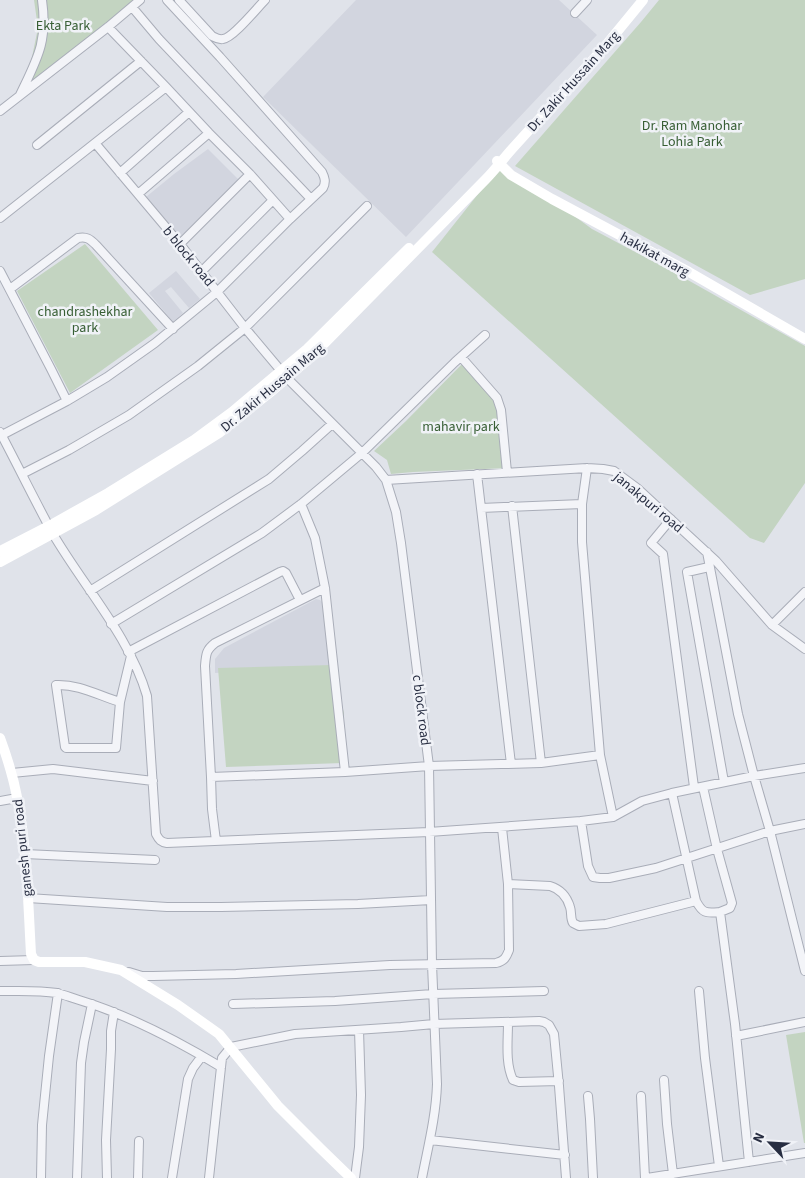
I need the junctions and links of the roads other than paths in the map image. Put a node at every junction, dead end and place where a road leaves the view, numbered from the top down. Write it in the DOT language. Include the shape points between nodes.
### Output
graph roads {
  1 [pos="42,0"];
  2 [pos="140,0"];
  3 [pos="167,0"];
  4 [pos="179,0"];
  5 [pos="265,0"];
  6 [pos="586,0"];
  7 [pos="643,0"];
  8 [pos="132,7"];
  9 [pos="575,13"];
  10 [pos="108,27"];
  11 [pos="141,61"];
  12 [pos="166,87"];
  13 [pos="19,97"];
  14 [pos="0,111"];
  15 [pos="189,112"];
  16 [pos="209,133"];
  17 [pos="95,143"];
  18 [pos="37,145"];
  19 [pos="501,164"];
  20 [pos="120,172"];
  21 [pos="250,174"];
  22 [pos="138,194"];
  23 [pos="311,199"];
  24 [pos="273,200"];
  25 [pos="367,206"];
  26 [pos="0,218"];
  27 [pos="290,219"];
  28 [pos="180,244"];
  29 [pos="0,272"];
  30 [pos="201,272"];
  31 [pos="10,289"];
  32 [pos="217,292"];
  33 [pos="245,328"];
  34 [pos="173,329"];
  35 [pos="485,335"];
  36 [pos="805,339"];
  37 [pos="461,357"];
  38 [pos="284,375"];
  39 [pos="67,401"];
  40 [pos="332,424"];
  41 [pos="1,434"];
  42 [pos="362,453"];
  43 [pos="587,468"];
  44 [pos="508,472"];
  45 [pos="22,474"];
  46 [pos="477,474"];
  47 [pos="386,480"];
  48 [pos="301,504"];
  49 [pos="582,504"];
  50 [pos="512,506"];
  51 [pos="481,508"];
  52 [pos="671,519"];
  53 [pos="51,530"];
  54 [pos="0,551"];
  55 [pos="707,552"];
  56 [pos="0,562"];
  57 [pos="709,566"];
  58 [pos="325,588"];
  59 [pos="90,591"];
  60 [pos="805,592"];
  61 [pos="300,600"];
  62 [pos="111,624"];
  63 [pos="772,625"];
  64 [pos="805,649"];
  65 [pos="129,654"];
  66 [pos="120,702"];
  67 [pos="0,738"];
  68 [pos="600,755"];
  69 [pos="541,762"];
  70 [pos="511,764"];
  71 [pos="429,766"];
  72 [pos="805,768"];
  73 [pos="345,772"];
  74 [pos="12,773"];
  75 [pos="211,776"];
  76 [pos="754,776"];
  77 [pos="153,781"];
  78 [pos="724,782"];
  79 [pos="699,787"];
  80 [pos="672,793"];
  81 [pos="18,798"];
  82 [pos="0,801"];
  83 [pos="613,817"];
  84 [pos="581,821"];
  85 [pos="805,824"];
  86 [pos="502,828"];
  87 [pos="770,831"];
  88 [pos="429,832"];
  89 [pos="216,842"];
  90 [pos="716,849"];
  91 [pos="25,854"];
  92 [pos="686,859"];
  93 [pos="155,860"];
  94 [pos="508,884"];
  95 [pos="28,898"];
  96 [pos="431,900"];
  97 [pos="696,901"];
  98 [pos="720,912"];
  99 [pos="34,960"];
  100 [pos="0,961"];
  101 [pos="432,964"];
  102 [pos="121,970"];
  103 [pos="805,971"];
  104 [pos="544,990"];
  105 [pos="0,991"];
  106 [pos="699,991"];
  107 [pos="58,994"];
  108 [pos="433,994"];
  109 [pos="92,1004"];
  110 [pos="233,1004"];
  111 [pos="114,1012"];
  112 [pos="805,1022"];
  113 [pos="508,1023"];
  114 [pos="434,1024"];
  115 [pos="359,1030"];
  116 [pos="736,1036"];
  117 [pos="231,1047"];
  118 [pos="202,1056"];
  119 [pos="221,1067"];
  120 [pos="664,1080"];
  121 [pos="559,1081"];
  122 [pos="588,1096"];
  123 [pos="641,1096"];
  124 [pos="430,1140"];
  125 [pos="139,1141"];
  126 [pos="805,1153"];
  127 [pos="565,1155"];
  128 [pos="749,1162"];
  129 [pos="719,1166"];
  130 [pos="673,1174"];
  131 [pos="41,1178"];
  132 [pos="77,1178"];
  133 [pos="107,1178"];
  134 [pos="138,1178"];
  135 [pos="172,1178"];
  136 [pos="211,1178"];
  137 [pos="353,1178"];
  138 [pos="422,1178"];
  139 [pos="566,1178"];
  140 [pos="593,1178"];
  141 [pos="646,1178"];
  1 -- 13 [label="street" via="44,25 41,46"];
  2 -- 8 [label="street"];
  3 -- 23 [label="street" via="322,172 326,182"];
  4 -- 5 [label="street" via="209,34 222,39 230,36"];
  6 -- 9 [label="street"];
  7 -- 19 [label="street, Dr. Zakir Hussain Marg"];
  8 -- 10 [label="street"];
  8 -- 23 [label="street"];
  10 -- 11 [label="street"];
  10 -- 13 [label="street"];
  11 -- 12 [label="street"];
  11 -- 18 [label="street"];
  12 -- 15 [label="street"];
  12 -- 17 [label="street"];
  13 -- 14 [label="street"];
  15 -- 16 [label="street"];
  15 -- 20 [label="street"];
  16 -- 21 [label="street"];
  16 -- 22 [label="street"];
  17 -- 20 [label="street, b block road"];
  17 -- 26 [label="street"];
  19 -- 36 [label="street, hakikat marg" via="552,199"];
  19 -- 38 [label="street, Dr. Zakir Hussain Marg" via="313,355"];
  20 -- 22 [label="street, b block road"];
  21 -- 24 [label="street"];
  21 -- 28 [label="street"];
  22 -- 28 [label="street, b block road"];
  23 -- 27 [label="street"];
  24 -- 27 [label="street"];
  24 -- 30 [label="street"];
  25 -- 33 [label="street"];
  27 -- 32 [label="street"];
  28 -- 30 [label="street, b block road"];
  29 -- 31 [label="street"];
  30 -- 32 [label="street, b block road"];
  31 -- 34 [label="street" via="78,238 85,237"];
  31 -- 39 [label="street"];
  32 -- 33 [label="street, b block road"];
  32 -- 34 [label="street"];
  33 -- 38 [label="street, b block road"];
  33 -- 45 [label="street" via="129,415"];
  34 -- 39 [label="street"];
  35 -- 37 [label="street"];
  37 -- 42 [label="street"];
  37 -- 44 [label="street" via="497,398"];
  38 -- 40 [label="street, c block road"];
  38 -- 53 [label="street, Dr. Zakir Hussain Marg" via="219,433 96,510"];
  39 -- 41 [label="street"];
  40 -- 42 [label="street, c block road"];
  40 -- 59 [label="street" via="269,479"];
  41 -- 45 [label="street"];
  42 -- 47 [label="street, c block road"];
  42 -- 48 [label="street"];
  43 -- 44 [label="street, janakpuri road"];
  43 -- 49 [label="street"];
  43 -- 52 [label="street, janakpuri road" via="614,471"];
  44 -- 46 [label="street, janakpuri road"];
  45 -- 53 [label="street"];
  46 -- 47 [label="street, janakpuri road"];
  46 -- 51 [label="street"];
  47 -- 71 [label="street, c block road" via="396,512"];
  48 -- 58 [label="street" via="315,538"];
  48 -- 62 [label="street" via="262,533"];
  49 -- 50 [label="street"];
  49 -- 68 [label="street" via="582,542"];
  50 -- 51 [label="street"];
  50 -- 69 [label="street"];
  51 -- 70 [label="street"];
  52 -- 55 [label="street, janakpuri road"];
  52 -- 79 [label="street" via="650,543 662,554"];
  53 -- 54 [label="street, Dr. Zakir Hussain Marg"];
  53 -- 56 [label="street, Dr. Zakir Hussain Marg"];
  53 -- 59 [label="street"];
  55 -- 57 [label="street"];
  55 -- 63 [label="street, janakpuri road"];
  57 -- 76 [label="street"];
  57 -- 78 [label="street" via="686,572"];
  58 -- 61 [label="street"];
  58 -- 73 [label="street"];
  59 -- 62 [label="street"];
  60 -- 63 [label="street"];
  61 -- 65 [label="street" via="283,571"];
  61 -- 75 [label="street" via="215,643 206,652"];
  62 -- 65 [label="street"];
  63 -- 64 [label="street, janakpuri road"];
  65 -- 66 [label="street"];
  65 -- 77 [label="street" via="147,696"];
  66 -- 66 [label="street" via="92,691 56,684 65,747 116,748"];
  67 -- 74 [label="street, ganesh puri road"];
  68 -- 69 [label="street"];
  68 -- 83 [label="street"];
  69 -- 70 [label="street"];
  70 -- 71 [label="street"];
  71 -- 73 [label="street"];
  71 -- 88 [label="street, c block road"];
  72 -- 76 [label="street"];
  73 -- 75 [label="street"];
  74 -- 77 [label="street" via="53,769"];
  74 -- 81 [label="street, ganesh puri road"];
  75 -- 89 [label="street"];
  76 -- 78 [label="street"];
  76 -- 87 [label="street"];
  77 -- 89 [label="street" via="159,840 168,843"];
  78 -- 79 [label="street"];
  79 -- 80 [label="street"];
  79 -- 90 [label="street"];
  80 -- 83 [label="street" via="642,801"];
  80 -- 92 [label="street"];
  81 -- 82 [label="street"];
  81 -- 91 [label="street, ganesh puri road"];
  83 -- 84 [label="street"];
  84 -- 86 [label="street"];
  84 -- 92 [label="street" via="588,866 594,877 609,878"];
  85 -- 87 [label="street"];
  86 -- 88 [label="street"];
  86 -- 94 [label="street"];
  87 -- 90 [label="street"];
  87 -- 103 [label="street"];
  88 -- 89 [label="street"];
  88 -- 96 [label="street, c block road"];
  90 -- 92 [label="street"];
  90 -- 98 [label="street" via="732,903 730,908"];
  91 -- 93 [label="street"];
  91 -- 95 [label="street, ganesh puri road"];
  92 -- 97 [label="street"];
  94 -- 97 [label="street" via="556,887 571,908 573,924 579,926 606,924"];
  94 -- 101 [label="street" via="509,950 502,962"];
  95 -- 96 [label="street" via="167,907"];
  95 -- 99 [label="street, ganesh puri road"];
  96 -- 101 [label="street, c block road"];
  97 -- 98 [label="street" via="704,912"];
  98 -- 116 [label="street"];
  99 -- 100 [label="street"];
  99 -- 102 [label="street" via="85,962"];
  101 -- 102 [label="street" via="152,976"];
  101 -- 108 [label="street, c block road"];
  102 -- 117 [label="street" via="178,1005 219,1034"];
  104 -- 108 [label="street"];
  105 -- 107 [label="street" via="38,990"];
  106 -- 129 [label="street"];
  107 -- 109 [label="street"];
  107 -- 131 [label="street" via="42,1125"];
  108 -- 110 [label="street"];
  108 -- 114 [label="street, c block road"];
  109 -- 111 [label="street"];
  109 -- 132 [label="street" via="81,1063"];
  111 -- 118 [label="street"];
  111 -- 133 [label="street" via="106,1140"];
  112 -- 116 [label="street"];
  113 -- 114 [label="street"];
  113 -- 121 [label="street" via="539,1021 548,1025 554,1034"];
  113 -- 121 [label="street" via="508,1058 513,1080"];
  114 -- 115 [label="street"];
  114 -- 124 [label="street, c block road" via="436,1099"];
  115 -- 117 [label="street" via="295,1034"];
  115 -- 137 [label="street" via="359,1147"];
  116 -- 128 [label="street"];
  117 -- 119 [label="street" via="222,1058"];
  117 -- 137 [label="street" via="278,1106"];
  118 -- 119 [label="street"];
  118 -- 135 [label="street" via="188,1079"];
  119 -- 136 [label="street"];
  120 -- 130 [label="street"];
  121 -- 127 [label="street"];
  122 -- 140 [label="street"];
  123 -- 141 [label="street"];
  124 -- 127 [label="street"];
  124 -- 138 [label="street, c block road"];
  125 -- 134 [label="street"];
  126 -- 128 [label="street"];
  127 -- 139 [label="street"];
  128 -- 129 [label="street"];
  129 -- 130 [label="street"];
  130 -- 141 [label="street"];
}
